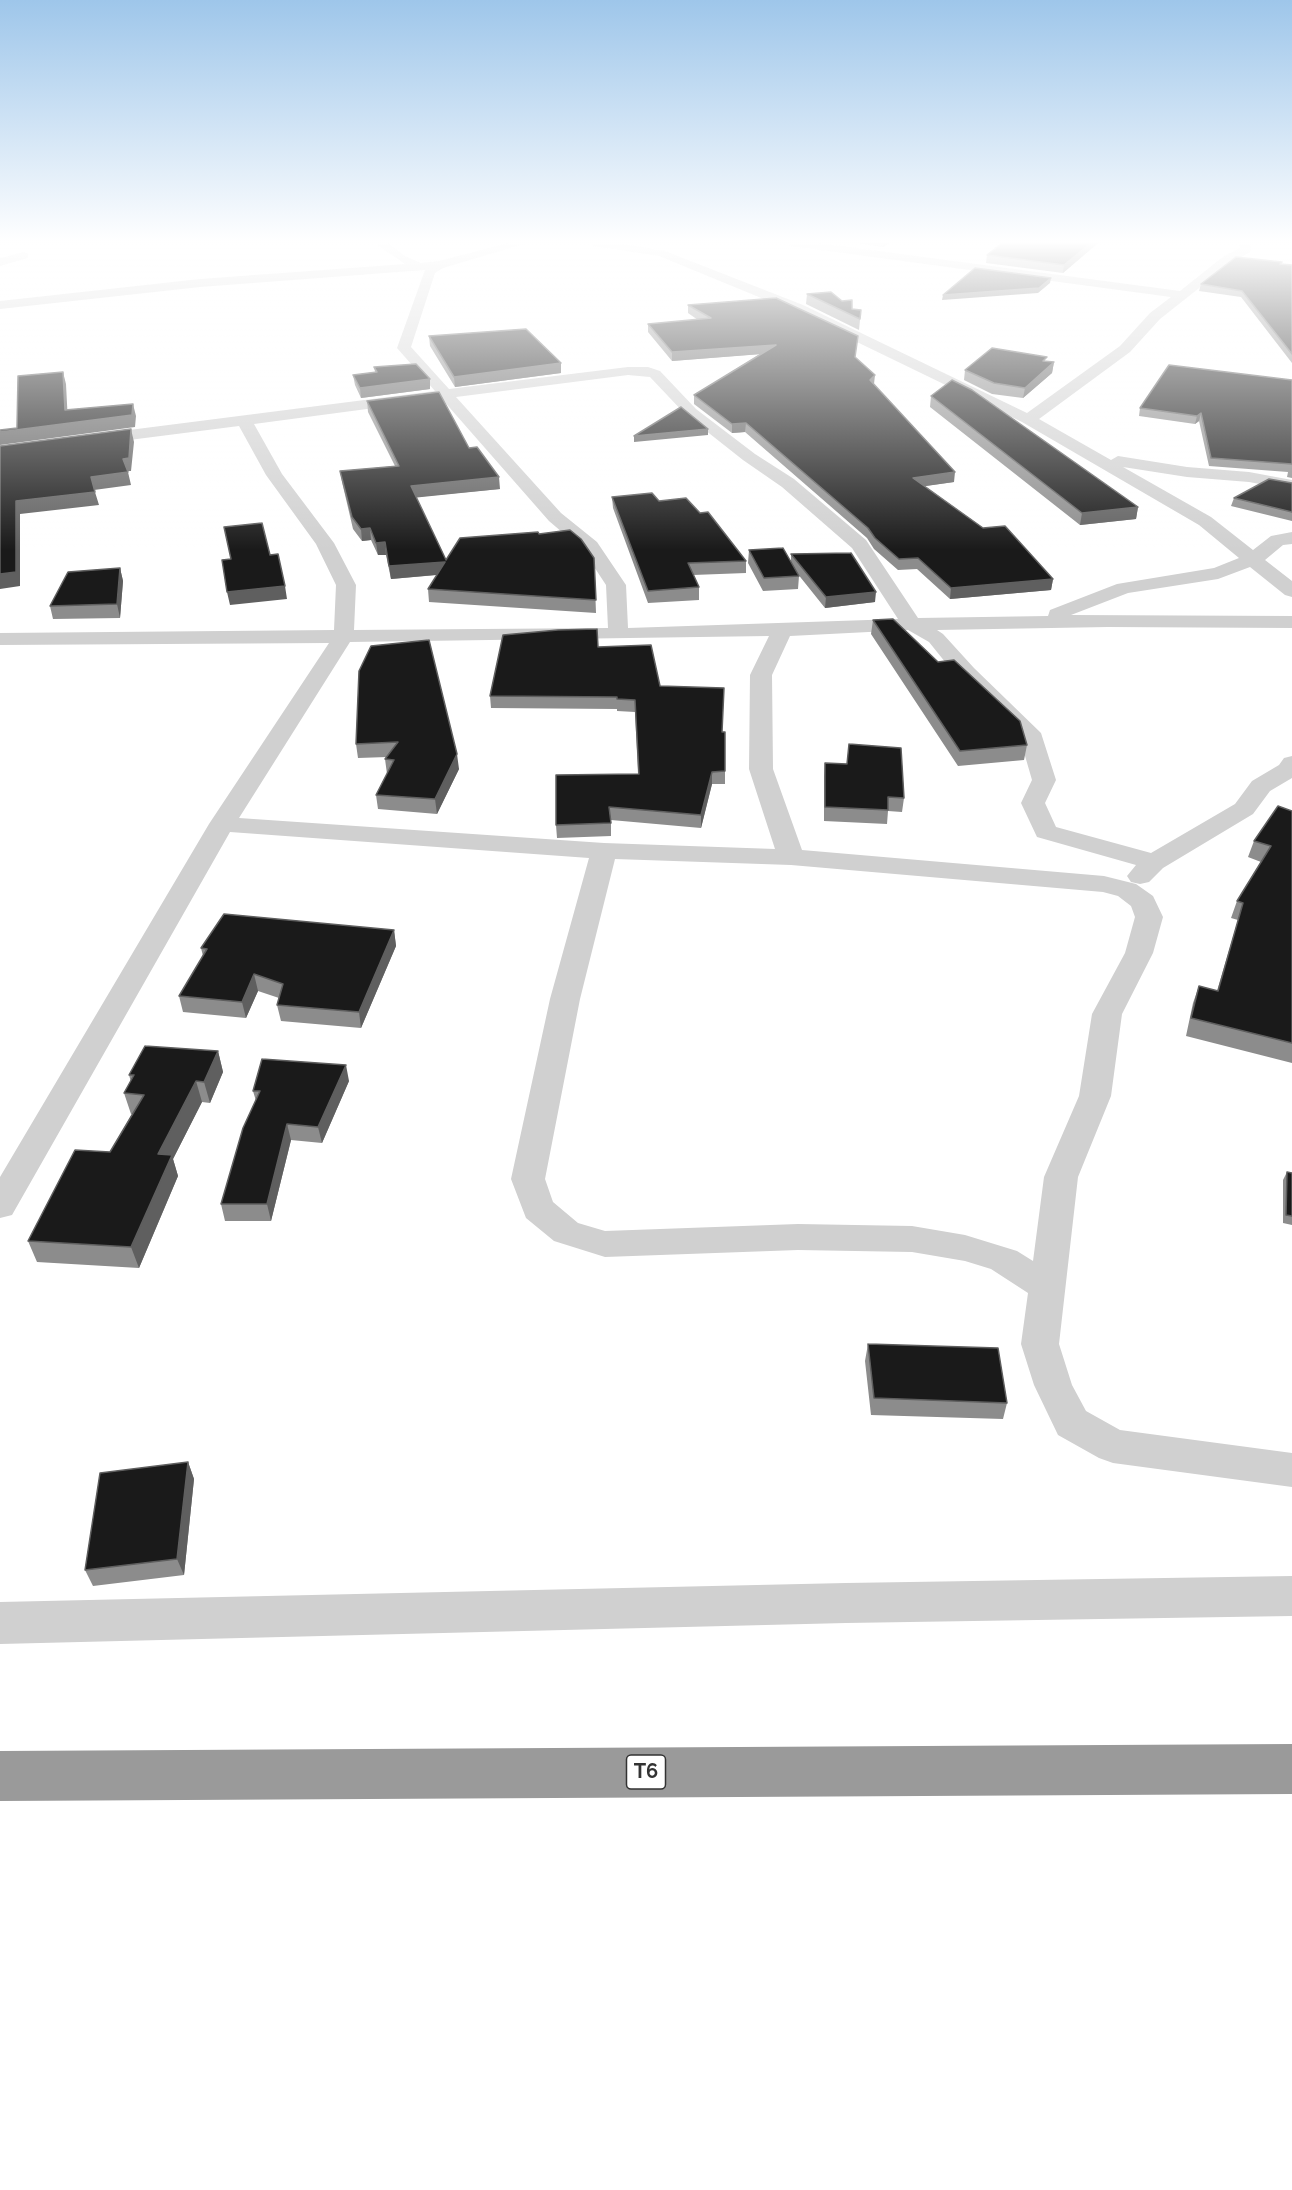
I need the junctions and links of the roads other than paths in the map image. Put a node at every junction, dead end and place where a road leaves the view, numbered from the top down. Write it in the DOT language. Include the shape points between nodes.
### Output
graph roads {
  1 [pos="405,345"];
  2 [pos="875,345"];
  3 [pos="1128,345"];
  4 [pos="444,394"];
  5 [pos="1028,419"];
  6 [pos="244,420"];
  7 [pos="70,443"];
  8 [pos="1097,457"];
  9 [pos="1292,485"];
  10 [pos="1292,538"];
  11 [pos="1254,559"];
  12 [pos="1292,591"];
  13 [pos="1045,622"];
  14 [pos="1292,622"];
  15 [pos="912,624"];
  16 [pos="783,630"];
  17 [pos="618,634"];
  18 [pos="344,635"];
  19 [pos="0,639"];
  20 [pos="1290,768"];
  21 [pos="222,824"];
  22 [pos="604,850"];
  23 [pos="791,857"];
  24 [pos="1154,862"];
  25 [pos="1127,890"];
  26 [pos="0,1206"];
  27 [pos="1046,1287"];
  28 [pos="1292,1470"];
  29 [pos="1292,1596"];
  30 [pos="0,1623"];
  31 [pos="1292,1769"];
  32 [pos="0,1776"];
  1 -- 4 [label="street"];
  2 -- 5 [label="street"];
  3 -- 5 [label="street"];
  4 -- 6 [label="street"];
  4 -- 15 [label="street" via="628,370 655,374 691,412 788,483 859,544"];
  4 -- 17 [label="street" via="555,517 590,546 616,585"];
  5 -- 8 [label="street"];
  6 -- 7 [label="street"];
  6 -- 18 [label="street" via="274,475 325,543 346,585"];
  8 -- 9 [label="street"];
  8 -- 11 [label="street" via="1205,521"];
  10 -- 11 [label="street" via="1278,540"];
  11 -- 12 [label="street"];
  11 -- 13 [label="street" via="1218,573 1124,588 1059,612"];
  13 -- 14 [label="street"];
  13 -- 15 [label="street"];
  15 -- 16 [label="street"];
  15 -- 24 [label="street" via="936,638 966,673 1030,734 1044,780 1033,803 1046,832"];
  16 -- 17 [label="street"];
  16 -- 23 [label="street" via="761,675 761,769"];
  17 -- 18 [label="street"];
  18 -- 19 [label="street"];
  18 -- 21 [label="street"];
  20 -- 24 [label="street" via="1261,786 1244,809"];
  21 -- 22 [label="street"];
  21 -- 26 [label="street"];
  22 -- 23 [label="street"];
  22 -- 27 [label="street" via="565,999 528,1179 538,1209 566,1232 605,1244 798,1237 912,1239 965,1248 1004,1260"];
  23 -- 25 [label="street" via="1104,884"];
  24 -- 25 [label="street"];
  25 -- 27 [label="street" via="1143,902 1149,917 1139,953 1107,1014 1095,1096 1061,1177"];
  27 -- 28 [label="street" via="1040,1344 1053,1385 1072,1423 1113,1446"];
  29 -- 30 [label="street"];
  31 -- 32 [label="highway, T6"];
}
